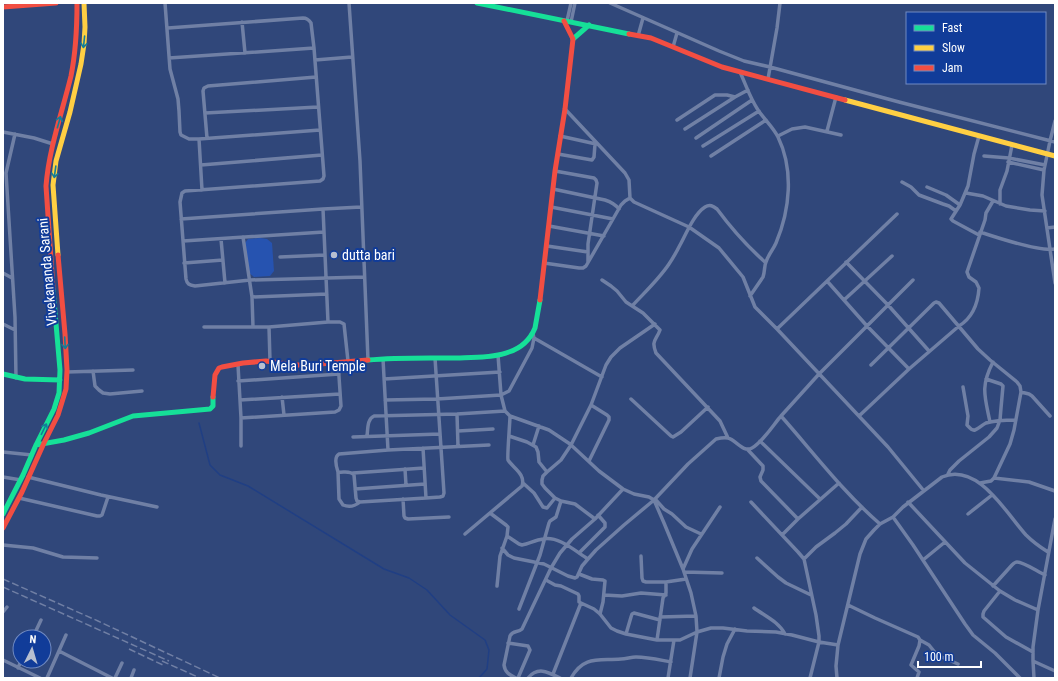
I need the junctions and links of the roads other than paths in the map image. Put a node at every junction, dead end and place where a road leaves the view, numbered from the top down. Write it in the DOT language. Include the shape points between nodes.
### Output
graph roads {
  1 [pos="56,3"];
  2 [pos="77,3"];
  3 [pos="84,3"];
  4 [pos="165,3"];
  5 [pos="349,3"];
  6 [pos="477,3"];
  7 [pos="571,3"];
  8 [pos="575,3"];
  9 [pos="610,3"];
  10 [pos="780,3"];
  11 [pos="3,7"];
  12 [pos="643,18"];
  13 [pos="567,21"];
  14 [pos="242,22"];
  15 [pos="589,25"];
  16 [pos="168,28"];
  17 [pos="677,33"];
  18 [pos="638,36"];
  19 [pos="573,39"];
  20 [pos="673,47"];
  21 [pos="314,48"];
  22 [pos="245,53"];
  23 [pos="352,57"];
  24 [pos="169,58"];
  25 [pos="315,60"];
  26 [pos="770,67"];
  27 [pos="740,72"];
  28 [pos="316,77"];
  29 [pos="768,79"];
  30 [pos="748,90"];
  31 [pos="836,96"];
  32 [pos="735,97"];
  33 [pos="752,100"];
  34 [pos="318,106"];
  35 [pos="565,109"];
  36 [pos="759,111"];
  37 [pos="205,113"];
  38 [pos="677,120"];
  39 [pos="766,120"];
  40 [pos="1055,121"];
  41 [pos="685,129"];
  42 [pos="320,130"];
  43 [pos="828,131"];
  44 [pos="3,132"];
  45 [pos="15,134"];
  46 [pos="841,135"];
  47 [pos="560,136"];
  48 [pos="778,136"];
  49 [pos="979,136"];
  50 [pos="207,138"];
  51 [pos="696,138"];
  52 [pos="199,139"];
  53 [pos="1050,141"];
  54 [pos="53,142"];
  55 [pos="1055,142"];
  56 [pos="596,144"];
  57 [pos="1012,145"];
  58 [pos="704,146"];
  59 [pos="558,154"];
  60 [pos="1047,154"];
  61 [pos="322,155"];
  62 [pos="711,156"];
  63 [pos="984,156"];
  64 [pos="1055,156"];
  65 [pos="1009,160"];
  66 [pos="201,165"];
  67 [pos="1045,165"];
  68 [pos="1044,170"];
  69 [pos="555,171"];
  70 [pos="902,182"];
  71 [pos="927,187"];
  72 [pos="553,189"];
  73 [pos="202,190"];
  74 [pos="966,193"];
  75 [pos="594,197"];
  76 [pos="630,198"];
  77 [pos="993,200"];
  78 [pos="960,204"];
  79 [pos="1000,204"];
  80 [pos="361,207"];
  81 [pos="551,207"];
  82 [pos="323,209"];
  83 [pos="619,209"];
  84 [pos="956,211"];
  85 [pos="1045,211"];
  86 [pos="897,214"];
  87 [pos="592,215"];
  88 [pos="181,219"];
  89 [pos="614,219"];
  90 [pos="549,226"];
  91 [pos="689,227"];
  92 [pos="1055,227"];
  93 [pos="1047,228"];
  94 [pos="324,232"];
  95 [pos="590,233"];
  96 [pos="980,234"];
  97 [pos="604,236"];
  98 [pos="243,237"];
  99 [pos="221,239"];
  100 [pos="183,241"];
  101 [pos="547,246"];
  102 [pos="1055,249"];
  103 [pos="1050,250"];
  104 [pos="588,252"];
  105 [pos="325,255"];
  106 [pos="892,256"];
  107 [pos="280,257"];
  108 [pos="223,260"];
  109 [pos="588,262"];
  110 [pos="765,262"];
  111 [pos="846,262"];
  112 [pos="544,263"];
  113 [pos="184,264"];
  114 [pos="3,273"];
  115 [pos="52,276"];
  116 [pos="59,276"];
  117 [pos="326,277"];
  118 [pos="364,277"];
  119 [pos="12,278"];
  120 [pos="250,280"];
  121 [pos="602,280"];
  122 [pos="913,280"];
  123 [pos="827,281"];
  124 [pos="864,281"];
  125 [pos="225,283"];
  126 [pos="1055,283"];
  127 [pos="327,294"];
  128 [pos="750,296"];
  129 [pos="252,297"];
  130 [pos="844,300"];
  131 [pos="888,305"];
  132 [pos="633,306"];
  133 [pos="328,322"];
  134 [pos="3,324"];
  135 [pos="655,324"];
  136 [pos="867,326"];
  137 [pos="959,326"];
  138 [pos="204,327"];
  139 [pos="253,327"];
  140 [pos="269,327"];
  141 [pos="908,328"];
  142 [pos="777,329"];
  143 [pos="15,330"];
  144 [pos="534,336"];
  145 [pos="888,348"];
  146 [pos="929,351"];
  147 [pos="498,355"];
  148 [pos="435,358"];
  149 [pos="383,359"];
  150 [pos="368,360"];
  151 [pos="270,361"];
  152 [pos="338,362"];
  153 [pos="348,362"];
  154 [pos="993,362"];
  155 [pos="238,364"];
  156 [pos="871,365"];
  157 [pos="909,369"];
  158 [pos="133,370"];
  159 [pos="93,371"];
  160 [pos="67,372"];
  161 [pos="500,372"];
  162 [pos="3,374"];
  163 [pos="339,374"];
  164 [pos="819,374"];
  165 [pos="436,376"];
  166 [pos="602,377"];
  167 [pos="16,378"];
  168 [pos="986,379"];
  169 [pos="60,380"];
  170 [pos="384,380"];
  171 [pos="238,381"];
  172 [pos="963,387"];
  173 [pos="142,391"];
  174 [pos="1021,392"];
  175 [pos="340,394"];
  176 [pos="501,394"];
  177 [pos="282,398"];
  178 [pos="437,399"];
  179 [pos="631,399"];
  180 [pos="240,400"];
  181 [pos="385,400"];
  182 [pos="591,405"];
  183 [pos="708,407"];
  184 [pos="505,411"];
  185 [pos="438,414"];
  186 [pos="457,414"];
  187 [pos="284,415"];
  188 [pos="386,416"];
  189 [pos="510,416"];
  190 [pos="782,416"];
  191 [pos="858,416"];
  192 [pos="1050,416"];
  193 [pos="241,418"];
  194 [pos="1000,420"];
  195 [pos="1016,420"];
  196 [pos="990,422"];
  197 [pos="539,426"];
  198 [pos="493,429"];
  199 [pos="458,431"];
  200 [pos="440,434"];
  201 [pos="387,435"];
  202 [pos="367,436"];
  203 [pos="509,436"];
  204 [pos="353,437"];
  205 [pos="728,438"];
  206 [pos="760,441"];
  207 [pos="44,443"];
  208 [pos="36,445"];
  209 [pos="489,445"];
  210 [pos="533,445"];
  211 [pos="571,445"];
  212 [pos="241,446"];
  213 [pos="458,446"];
  214 [pos="441,447"];
  215 [pos="423,448"];
  216 [pos="388,450"];
  217 [pos="748,450"];
  218 [pos="3,452"];
  219 [pos="32,455"];
  220 [pos="589,461"];
  221 [pos="424,468"];
  222 [pos="405,469"];
  223 [pos="338,472"];
  224 [pos="547,472"];
  225 [pos="353,473"];
  226 [pos="948,474"];
  227 [pos="3,477"];
  228 [pos="24,477"];
  229 [pos="994,478"];
  230 [pos="524,483"];
  231 [pos="839,483"];
  232 [pos="980,483"];
  233 [pos="426,484"];
  234 [pos="406,485"];
  235 [pos="355,489"];
  236 [pos="623,489"];
  237 [pos="924,491"];
  238 [pos="1055,491"];
  239 [pos="992,494"];
  240 [pos="108,497"];
  241 [pos="19,498"];
  242 [pos="426,498"];
  243 [pos="555,498"];
  244 [pos="820,499"];
  245 [pos="403,500"];
  246 [pos="654,500"];
  247 [pos="561,501"];
  248 [pos="360,502"];
  249 [pos="752,502"];
  250 [pos="908,502"];
  251 [pos="157,507"];
  252 [pos="720,507"];
  253 [pos="862,507"];
  254 [pos="490,513"];
  255 [pos="3,514"];
  256 [pos="968,514"];
  257 [pos="598,515"];
  258 [pos="449,517"];
  259 [pos="893,517"];
  260 [pos="595,519"];
  261 [pos="798,519"];
  262 [pos="1055,519"];
  263 [pos="880,524"];
  264 [pos="3,528"];
  265 [pos="465,534"];
  266 [pos="701,534"];
  267 [pos="782,535"];
  268 [pos="507,536"];
  269 [pos="544,539"];
  270 [pos="945,542"];
  271 [pos="3,545"];
  272 [pos="566,545"];
  273 [pos="502,548"];
  274 [pos="1048,552"];
  275 [pos="579,553"];
  276 [pos="641,556"];
  277 [pos="97,558"];
  278 [pos="757,558"];
  279 [pos="588,559"];
  280 [pos="804,559"];
  281 [pos="923,560"];
  282 [pos="537,562"];
  283 [pos="551,568"];
  284 [pos="683,571"];
  285 [pos="722,573"];
  286 [pos="579,574"];
  287 [pos="1045,575"];
  288 [pos="686,579"];
  289 [pos="546,580"];
  290 [pos="666,582"];
  291 [pos="497,586"];
  292 [pos="993,586"];
  293 [pos="1000,591"];
  294 [pos="604,595"];
  295 [pos="666,595"];
  296 [pos="811,595"];
  297 [pos="581,604"];
  298 [pos="848,605"];
  299 [pos="7,606"];
  300 [pos="754,608"];
  301 [pos="519,609"];
  302 [pos="1038,610"];
  303 [pos="3,612"];
  304 [pos="600,614"];
  305 [pos="696,616"];
  306 [pos="660,618"];
  307 [pos="41,620"];
  308 [pos="37,629"];
  309 [pos="736,629"];
  310 [pos="697,632"];
  311 [pos="626,634"];
  312 [pos="785,634"];
  313 [pos="66,635"];
  314 [pos="656,640"];
  315 [pos="674,640"];
  316 [pos="920,640"];
  317 [pos="819,642"];
  318 [pos="508,643"];
  319 [pos="838,645"];
  320 [pos="59,650"];
  321 [pos="1033,652"];
  322 [pos="3,660"];
  323 [pos="1033,661"];
  324 [pos="671,662"];
  325 [pos="122,663"];
  326 [pos="958,664"];
  327 [pos="12,665"];
  328 [pos="20,669"];
  329 [pos="134,670"];
  330 [pos="1055,671"];
  331 [pos="552,674"];
  332 [pos="40,678"];
  333 [pos="47,678"];
  334 [pos="112,678"];
  335 [pos="115,678"];
  336 [pos="131,678"];
  337 [pos="517,678"];
  338 [pos="528,678"];
  339 [pos="560,678"];
  340 [pos="571,678"];
  341 [pos="668,678"];
  342 [pos="690,678"];
  343 [pos="719,678"];
  344 [pos="810,678"];
  345 [pos="837,678"];
  346 [pos="918,678"];
  347 [pos="1020,678"];
  348 [pos="1034,678"];
  1 -- 11 [label="street"];
  54 -- 2 [label="street, Vivekananda Sarani, one-way" via="71,75 77,36"];
  3 -- 116 [label="street, Vivekananda Sarani, one-way" via="84,44 70,112 56,161 53,185"];
  4 -- 16 [label="street"];
  5 -- 23 [label="street"];
  6 -- 13 [label="street"];
  7 -- 13 [label="street"];
  8 -- 13 [label="street"];
  9 -- 12 [label="street"];
  10 -- 26 [label="street"];
  12 -- 17 [label="street"];
  12 -- 18 [label="street"];
  13 -- 15 [label="street"];
  13 -- 19 [label="street"];
  14 -- 16 [label="street"];
  14 -- 21 [label="street" via="306,18 311,23"];
  14 -- 22 [label="street"];
  15 -- 18 [label="street"];
  15 -- 19 [label="street"];
  16 -- 24 [label="street"];
  17 -- 20 [label="street"];
  17 -- 26 [label="street" via="744,61"];
  18 -- 20 [label="street"];
  19 -- 35 [label="street"];
  20 -- 27 [label="street"];
  21 -- 22 [label="street"];
  21 -- 25 [label="street"];
  22 -- 24 [label="street"];
  23 -- 25 [label="street"];
  23 -- 80 [label="street"];
  24 -- 52 [label="street" via="178,99 181,135 188,139"];
  25 -- 28 [label="street"];
  26 -- 29 [label="street"];
  26 -- 53 [label="street"];
  27 -- 29 [label="street"];
  27 -- 30 [label="street"];
  28 -- 34 [label="street"];
  28 -- 37 [label="street" via="208,86 203,91"];
  29 -- 31 [label="street"];
  30 -- 32 [label="street"];
  30 -- 33 [label="street"];
  31 -- 43 [label="street"];
  31 -- 49 [label="street"];
  32 -- 38 [label="street" via="715,95"];
  32 -- 41 [label="street"];
  33 -- 36 [label="street"];
  33 -- 51 [label="street"];
  34 -- 37 [label="street"];
  34 -- 42 [label="street"];
  35 -- 47 [label="street"];
  35 -- 56 [label="street"];
  36 -- 39 [label="street"];
  36 -- 58 [label="street"];
  37 -- 50 [label="street"];
  39 -- 48 [label="street"];
  39 -- 62 [label="street"];
  40 -- 53 [label="street"];
  42 -- 50 [label="street"];
  42 -- 61 [label="street"];
  43 -- 46 [label="street"];
  43 -- 48 [label="street" via="805,127 792,129"];
  44 -- 45 [label="street"];
  45 -- 54 [label="street"];
  45 -- 119 [label="street" via="6,173"];
  47 -- 56 [label="street"];
  47 -- 59 [label="street"];
  48 -- 110 [label="street" via="785,154 789,190 782,229"];
  49 -- 57 [label="street"];
  49 -- 74 [label="street"];
  50 -- 52 [label="street"];
  52 -- 66 [label="street"];
  53 -- 55 [label="street"];
  53 -- 60 [label="street"];
  54 -- 115 [label="street, Vivekananda Sarani" via="46,186"];
  56 -- 59 [label="street" via="592,160"];
  56 -- 76 [label="street" via="625,173 629,180"];
  57 -- 60 [label="street"];
  57 -- 65 [label="street"];
  59 -- 69 [label="street"];
  60 -- 64 [label="street"];
  60 -- 67 [label="street"];
  61 -- 66 [label="street"];
  61 -- 73 [label="street" via="324,176 320,181"];
  63 -- 65 [label="street"];
  65 -- 67 [label="street"];
  65 -- 68 [label="street"];
  65 -- 79 [label="street" via="1000,190"];
  66 -- 73 [label="street"];
  67 -- 68 [label="street"];
  68 -- 85 [label="street" via="1042,195"];
  69 -- 72 [label="street"];
  69 -- 75 [label="street" via="594,178 597,183"];
  70 -- 84 [label="street" via="919,195"];
  71 -- 78 [label="street"];
  72 -- 75 [label="street"];
  72 -- 81 [label="street"];
  73 -- 88 [label="street" via="185,191 182,194"];
  74 -- 77 [label="street"];
  74 -- 78 [label="street"];
  75 -- 83 [label="street" via="611,202"];
  75 -- 87 [label="street"];
  76 -- 83 [label="street" via="625,200"];
  76 -- 91 [label="street"];
  77 -- 79 [label="street"];
  77 -- 96 [label="street"];
  78 -- 84 [label="street"];
  79 -- 85 [label="street"];
  80 -- 82 [label="street"];
  80 -- 118 [label="street"];
  81 -- 87 [label="street"];
  81 -- 90 [label="street"];
  82 -- 88 [label="street"];
  82 -- 94 [label="street"];
  83 -- 89 [label="street"];
  84 -- 96 [label="street" via="951,217 952,221"];
  85 -- 93 [label="street"];
  86 -- 111 [label="street"];
  87 -- 89 [label="street"];
  87 -- 95 [label="street"];
  88 -- 100 [label="street"];
  89 -- 97 [label="street"];
  90 -- 95 [label="street"];
  90 -- 101 [label="street"];
  91 -- 110 [label="street" via="705,207 717,208 722,217"];
  91 -- 128 [label="street" via="718,248 743,277"];
  91 -- 132 [label="street" via="670,263"];
  92 -- 93 [label="street"];
  93 -- 103 [label="street"];
  94 -- 98 [label="street"];
  94 -- 105 [label="street"];
  95 -- 97 [label="street"];
  95 -- 104 [label="street"];
  96 -- 103 [label="street"];
  96 -- 137 [label="street" via="967,272 968,277 978,284 979,291 970,317"];
  97 -- 109 [label="street"];
  98 -- 99 [label="street"];
  98 -- 120 [label="street"];
  99 -- 100 [label="street"];
  99 -- 108 [label="street"];
  100 -- 113 [label="street"];
  101 -- 104 [label="street"];
  101 -- 112 [label="street"];
  102 -- 103 [label="street"];
  103 -- 126 [label="street"];
  104 -- 109 [label="street"];
  105 -- 107 [label="street"];
  105 -- 117 [label="street"];
  106 -- 124 [label="street"];
  108 -- 113 [label="street"];
  108 -- 125 [label="street"];
  109 -- 112 [label="street" via="583,268"];
  110 -- 128 [label="street" via="765,273"];
  111 -- 123 [label="street"];
  111 -- 124 [label="street"];
  112 -- 144 [label="street"];
  113 -- 125 [label="street" via="187,283 190,285"];
  114 -- 119 [label="street"];
  115 -- 116 [label="street"];
  115 -- 169 [label="street, Vivekananda Sarani"];
  116 -- 160 [label="street, Vivekananda Sarani, one-way"];
  117 -- 118 [label="street"];
  117 -- 120 [label="street"];
  117 -- 127 [label="street"];
  118 -- 150 [label="street"];
  119 -- 143 [label="street"];
  120 -- 125 [label="street"];
  120 -- 129 [label="street"];
  121 -- 132 [label="street"];
  122 -- 131 [label="street"];
  123 -- 130 [label="street"];
  123 -- 142 [label="street"];
  124 -- 130 [label="street"];
  124 -- 131 [label="street"];
  127 -- 129 [label="street"];
  127 -- 133 [label="street"];
  128 -- 142 [label="street" via="755,307"];
  129 -- 139 [label="street"];
  130 -- 136 [label="street"];
  131 -- 136 [label="street"];
  131 -- 141 [label="street"];
  132 -- 135 [label="street"];
  133 -- 140 [label="street"];
  133 -- 153 [label="street" via="344,324"];
  134 -- 143 [label="street"];
  135 -- 166 [label="street" via="620,348 606,365"];
  135 -- 183 [label="street" via="660,330 654,339 656,353"];
  136 -- 145 [label="street"];
  136 -- 164 [label="street"];
  137 -- 141 [label="street" via="936,302"];
  137 -- 146 [label="street"];
  137 -- 154 [label="street"];
  138 -- 139 [label="street"];
  139 -- 140 [label="street"];
  140 -- 151 [label="street"];
  141 -- 145 [label="street"];
  141 -- 146 [label="street"];
  142 -- 164 [label="street"];
  143 -- 167 [label="street"];
  144 -- 147 [label="street" via="520,347"];
  144 -- 166 [label="street"];
  144 -- 176 [label="street" via="532,348 509,391"];
  145 -- 156 [label="street"];
  145 -- 157 [label="street"];
  146 -- 157 [label="street"];
  147 -- 148 [label="street"];
  147 -- 161 [label="street"];
  148 -- 149 [label="street"];
  148 -- 165 [label="street"];
  149 -- 150 [label="street"];
  149 -- 170 [label="street"];
  150 -- 153 [label="street"];
  151 -- 152 [label="street" via="296,365"];
  151 -- 155 [label="street"];
  152 -- 153 [label="street"];
  152 -- 163 [label="street"];
  154 -- 168 [label="street"];
  154 -- 174 [label="street" via="1017,382"];
  155 -- 171 [label="street"];
  155 -- 207 [label="street" via="221,367 216,372 213,406 210,409 134,416 89,433"];
  157 -- 191 [label="street"];
  158 -- 159 [label="street"];
  159 -- 160 [label="street"];
  159 -- 173 [label="street" via="95,386 103,393"];
  160 -- 207 [label="street, Vivekananda Sarani" via="62,404"];
  161 -- 165 [label="street"];
  161 -- 176 [label="street"];
  162 -- 167 [label="street"];
  163 -- 171 [label="street"];
  163 -- 175 [label="street"];
  164 -- 190 [label="street"];
  164 -- 191 [label="street"];
  165 -- 170 [label="street"];
  165 -- 178 [label="street"];
  166 -- 182 [label="street"];
  167 -- 169 [label="street"];
  168 -- 194 [label="street" via="1003,386"];
  168 -- 196 [label="street" via="985,396"];
  208 -- 169 [label="street, Vivekananda Sarani, one-way" via="54,409"];
  170 -- 181 [label="street"];
  171 -- 180 [label="street"];
  172 -- 196 [label="street" via="967,425 972,430"];
  174 -- 192 [label="street" via="1029,394"];
  174 -- 195 [label="street"];
  175 -- 177 [label="street"];
  175 -- 187 [label="street" via="341,406 335,412"];
  176 -- 178 [label="street"];
  176 -- 184 [label="street"];
  177 -- 180 [label="street"];
  177 -- 187 [label="street"];
  178 -- 181 [label="street"];
  178 -- 185 [label="street"];
  179 -- 183 [label="street" via="674,437"];
  180 -- 193 [label="street"];
  181 -- 188 [label="street"];
  182 -- 211 [label="street"];
  182 -- 220 [label="street" via="607,415 609,420"];
  183 -- 205 [label="street" via="720,421"];
  184 -- 186 [label="street"];
  184 -- 189 [label="street"];
  185 -- 186 [label="street"];
  185 -- 188 [label="street"];
  185 -- 200 [label="street"];
  186 -- 199 [label="street"];
  187 -- 193 [label="street"];
  188 -- 201 [label="street"];
  188 -- 202 [label="street" via="371,417"];
  189 -- 197 [label="street"];
  189 -- 203 [label="street"];
  190 -- 206 [label="street"];
  190 -- 231 [label="street"];
  191 -- 237 [label="street" via="888,447"];
  193 -- 212 [label="street"];
  194 -- 195 [label="street"];
  194 -- 196 [label="street"];
  194 -- 226 [label="street" via="994,432 959,461"];
  195 -- 229 [label="street" via="1010,444"];
  197 -- 210 [label="street"];
  197 -- 211 [label="street"];
  198 -- 199 [label="street"];
  199 -- 213 [label="street"];
  200 -- 201 [label="street"];
  200 -- 214 [label="street"];
  201 -- 202 [label="street"];
  201 -- 216 [label="street"];
  202 -- 204 [label="street"];
  203 -- 210 [label="street"];
  203 -- 230 [label="street" via="507,456"];
  205 -- 217 [label="street"];
  205 -- 246 [label="street" via="716,439"];
  206 -- 217 [label="street"];
  206 -- 244 [label="street"];
  207 -- 208 [label="street"];
  207 -- 228 [label="street, Vivekananda Sarani"];
  208 -- 219 [label="street, Vivekananda Sarani"];
  209 -- 213 [label="street"];
  210 -- 224 [label="street" via="538,452 539,462"];
  211 -- 220 [label="street"];
  211 -- 224 [label="street" via="561,460"];
  213 -- 214 [label="street"];
  214 -- 215 [label="street"];
  214 -- 242 [label="street" via="444,493 440,497"];
  215 -- 216 [label="street"];
  215 -- 221 [label="street"];
  216 -- 223 [label="street" via="339,454 336,458"];
  217 -- 261 [label="street" via="763,466 761,481"];
  218 -- 219 [label="street"];
  219 -- 228 [label="street, Vivekananda Sarani"];
  220 -- 236 [label="street"];
  221 -- 222 [label="street"];
  221 -- 233 [label="street"];
  222 -- 225 [label="street"];
  222 -- 234 [label="street"];
  223 -- 225 [label="street"];
  223 -- 248 [label="street" via="340,502 351,506"];
  224 -- 243 [label="street" via="543,476 542,484"];
  225 -- 235 [label="street"];
  226 -- 232 [label="street"];
  226 -- 237 [label="street"];
  227 -- 228 [label="street"];
  228 -- 240 [label="street"];
  228 -- 241 [label="street, Vivekananda Sarani"];
  228 -- 255 [label="street, Vivekananda Sarani"];
  229 -- 232 [label="street"];
  229 -- 238 [label="street" via="1029,482"];
  230 -- 243 [label="street" via="543,507 547,508"];
  230 -- 254 [label="street"];
  231 -- 244 [label="street"];
  231 -- 253 [label="street"];
  232 -- 239 [label="street"];
  233 -- 234 [label="street"];
  233 -- 242 [label="street"];
  234 -- 235 [label="street"];
  235 -- 248 [label="street" via="357,501"];
  236 -- 246 [label="street"];
  236 -- 257 [label="street"];
  237 -- 250 [label="street"];
  239 -- 256 [label="street"];
  239 -- 274 [label="street" via="1026,535"];
  240 -- 241 [label="street" via="100,516"];
  240 -- 251 [label="street"];
  241 -- 264 [label="street, Vivekananda Sarani"];
  242 -- 245 [label="street"];
  243 -- 247 [label="street"];
  244 -- 261 [label="street"];
  245 -- 248 [label="street"];
  245 -- 258 [label="street" via="405,518 412,520"];
  246 -- 266 [label="street" via="686,527"];
  246 -- 279 [label="street"];
  246 -- 284 [label="street"];
  247 -- 260 [label="street" via="574,504"];
  247 -- 269 [label="street" via="558,514 550,521"];
  249 -- 267 [label="street"];
  250 -- 259 [label="street"];
  250 -- 270 [label="street"];
  252 -- 266 [label="street"];
  253 -- 263 [label="street"];
  253 -- 280 [label="street"];
  254 -- 265 [label="street"];
  254 -- 268 [label="street" via="508,527"];
  257 -- 260 [label="street"];
  257 -- 275 [label="street" via="605,523 605,527"];
  259 -- 263 [label="street"];
  259 -- 281 [label="street"];
  260 -- 272 [label="street"];
  261 -- 267 [label="street"];
  262 -- 274 [label="street"];
  263 -- 298 [label="street" via="866,539 860,554"];
  266 -- 284 [label="street"];
  267 -- 280 [label="street"];
  268 -- 269 [label="street" via="522,545"];
  268 -- 273 [label="street"];
  269 -- 272 [label="street"];
  269 -- 282 [label="street"];
  270 -- 281 [label="street"];
  270 -- 292 [label="street"];
  271 -- 277 [label="street" via="33,548 63,557"];
  272 -- 275 [label="street"];
  272 -- 283 [label="street"];
  273 -- 282 [label="street" via="514,558"];
  273 -- 291 [label="street"];
  274 -- 287 [label="street"];
  275 -- 279 [label="street"];
  276 -- 290 [label="street" via="644,581"];
  278 -- 296 [label="street" via="786,583"];
  279 -- 286 [label="street"];
  280 -- 296 [label="street"];
  281 -- 347 [label="street" via="973,635"];
  282 -- 283 [label="street"];
  282 -- 301 [label="street"];
  283 -- 286 [label="street" via="572,578"];
  283 -- 289 [label="street"];
  284 -- 285 [label="street"];
  284 -- 288 [label="street"];
  286 -- 294 [label="street" via="605,581"];
  287 -- 292 [label="street" via="1015,562"];
  287 -- 302 [label="street"];
  288 -- 290 [label="street"];
  288 -- 305 [label="street"];
  289 -- 297 [label="street" via="578,594"];
  289 -- 318 [label="street" via="522,629 511,633"];
  290 -- 295 [label="street"];
  292 -- 293 [label="street"];
  293 -- 302 [label="street"];
  293 -- 321 [label="street" via="984,611 983,617 1006,637"];
  294 -- 295 [label="street"];
  294 -- 304 [label="street"];
  295 -- 306 [label="street"];
  296 -- 317 [label="street"];
  297 -- 304 [label="street"];
  297 -- 331 [label="street"];
  298 -- 316 [label="street"];
  298 -- 319 [label="street"];
  299 -- 303 [label="street"];
  300 -- 312 [label="street" via="780,627"];
  302 -- 321 [label="street"];
  304 -- 311 [label="street" via="611,628"];
  305 -- 306 [label="street"];
  305 -- 310 [label="street"];
  306 -- 311 [label="street" via="634,613"];
  306 -- 314 [label="street"];
  307 -- 308 [label="street"];
  309 -- 310 [label="street" via="711,628"];
  309 -- 312 [label="street"];
  309 -- 343 [label="street" via="727,644"];
  310 -- 315 [label="street"];
  310 -- 342 [label="street"];
  311 -- 314 [label="street"];
  312 -- 317 [label="street"];
  313 -- 320 [label="street"];
  314 -- 315 [label="street"];
  315 -- 324 [label="street"];
  316 -- 326 [label="street" via="929,645 937,655"];
  316 -- 346 [label="street" via="911,665 919,672"];
  317 -- 319 [label="street"];
  317 -- 344 [label="street"];
  318 -- 337 [label="street" via="504,666 506,672"];
  318 -- 337 [label="street" via="528,646 530,650"];
  319 -- 345 [label="street"];
  320 -- 333 [label="street"];
  320 -- 334 [label="street"];
  321 -- 323 [label="street"];
  322 -- 327 [label="street"];
  323 -- 330 [label="street"];
  323 -- 348 [label="street"];
  324 -- 340 [label="street" via="639,657 592,660 579,668"];
  324 -- 341 [label="street"];
  325 -- 335 [label="street"];
  328 -- 332 [label="street"];
  329 -- 336 [label="street"];
  331 -- 338 [label="street" via="535,671"];
  331 -- 339 [label="street"];
}
